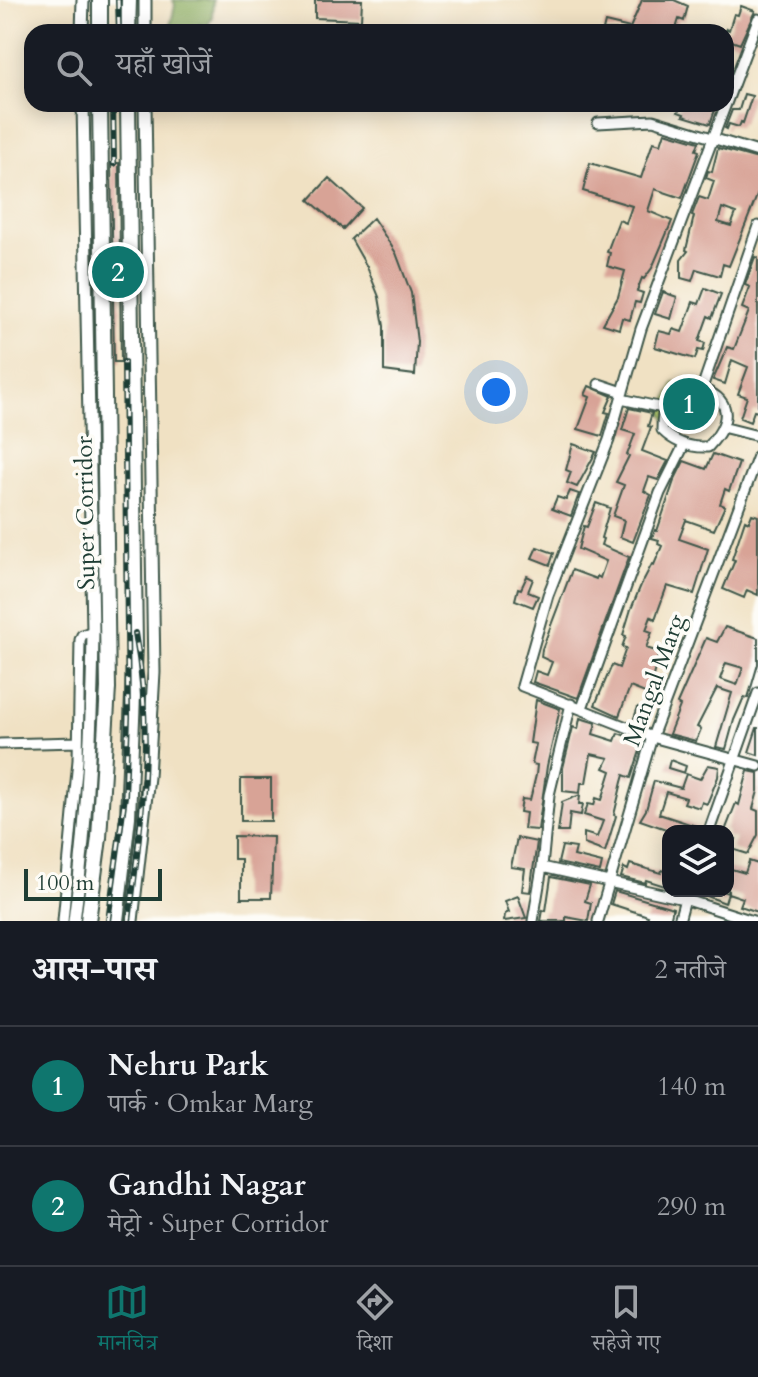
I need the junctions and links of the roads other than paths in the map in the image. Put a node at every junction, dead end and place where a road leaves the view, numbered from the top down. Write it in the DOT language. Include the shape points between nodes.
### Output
graph roads {
  1 [pos="83,0"];
  2 [pos="100,0"];
  3 [pos="129,0"];
  4 [pos="145,0"];
  5 [pos="758,19"];
  6 [pos="82,24"];
  7 [pos="100,24"];
  8 [pos="128,24"];
  9 [pos="145,24"];
  10 [pos="734,77"];
  11 [pos="83,112"];
  12 [pos="100,112"];
  13 [pos="128,112"];
  14 [pos="145,112"];
  15 [pos="721,112"];
  16 [pos="598,123"];
  17 [pos="712,139"];
  18 [pos="758,152"];
  19 [pos="758,226"];
  20 [pos="599,384"];
  21 [pos="702,388"];
  22 [pos="622,396"];
  23 [pos="663,408"];
  24 [pos="722,427"];
  25 [pos="758,436"];
  26 [pos="684,445"];
  27 [pos="758,456"];
  28 [pos="93,631"];
  29 [pos="758,693"];
  30 [pos="571,704"];
  31 [pos="582,708"];
  32 [pos="652,737"];
  33 [pos="78,742"];
  34 [pos="0,744"];
  35 [pos="736,759"];
  36 [pos="758,766"];
  37 [pos="711,825"];
  38 [pos="542,867"];
  39 [pos="608,881"];
  40 [pos="662,891"];
  41 [pos="685,897"];
  42 [pos="690,897"];
  43 [pos="63,921"];
  44 [pos="74,921"];
  45 [pos="88,921"];
  46 [pos="116,921"];
  47 [pos="132,921"];
  48 [pos="533,921"];
  49 [pos="598,921"];
  50 [pos="679,921"];
  51 [pos="753,921"];
  1 -- 6 [label="street"];
  2 -- 7 [label="main road"];
  3 -- 8 [label="main road"];
  4 -- 9 [label="street"];
  5 -- 10 [label="street"];
  11 -- 28 [label="street"];
  12 -- 45 [label="main road, Super Corridor" via="108,688"];
  13 -- 46 [label="main road, Super Corridor" via="135,646 128,817"];
  14 -- 47 [label="street" via="154,672"];
  15 -- 17 [label="street"];
  16 -- 17 [label="street" via="653,120"];
  17 -- 18 [label="street"];
  17 -- 22 [label="street" via="641,329"];
  19 -- 21 [label="street"];
  20 -- 22 [label="street"];
  21 -- 23 [label="street" via="678,387"];
  21 -- 24 [label="street" via="724,402"];
  22 -- 23 [label="street"];
  22 -- 30 [label="street" via="548,595 522,686"];
  23 -- 26 [label="street" via="662,430"];
  24 -- 25 [label="street"];
  24 -- 26 [label="street" via="708,447"];
  26 -- 31 [label="street" via="660,493"];
  27 -- 32 [label="street, Mangal Marg"];
  28 -- 33 [label="street" via="80,640"];
  28 -- 44 [label="street" via="85,823"];
  29 -- 35 [label="street"];
  30 -- 31 [label="street"];
  30 -- 38 [label="street" via="549,795"];
  31 -- 32 [label="street"];
  32 -- 35 [label="street"];
  32 -- 39 [label="street, Mangal Marg"];
  33 -- 34 [label="street"];
  33 -- 43 [label="street"];
  35 -- 36 [label="street"];
  35 -- 37 [label="street"];
  38 -- 39 [label="street"];
  38 -- 48 [label="street"];
  39 -- 40 [label="street"];
  39 -- 49 [label="street, Mangal Marg"];
  41 -- 50 [label="street"];
  42 -- 51 [label="street"];
}
